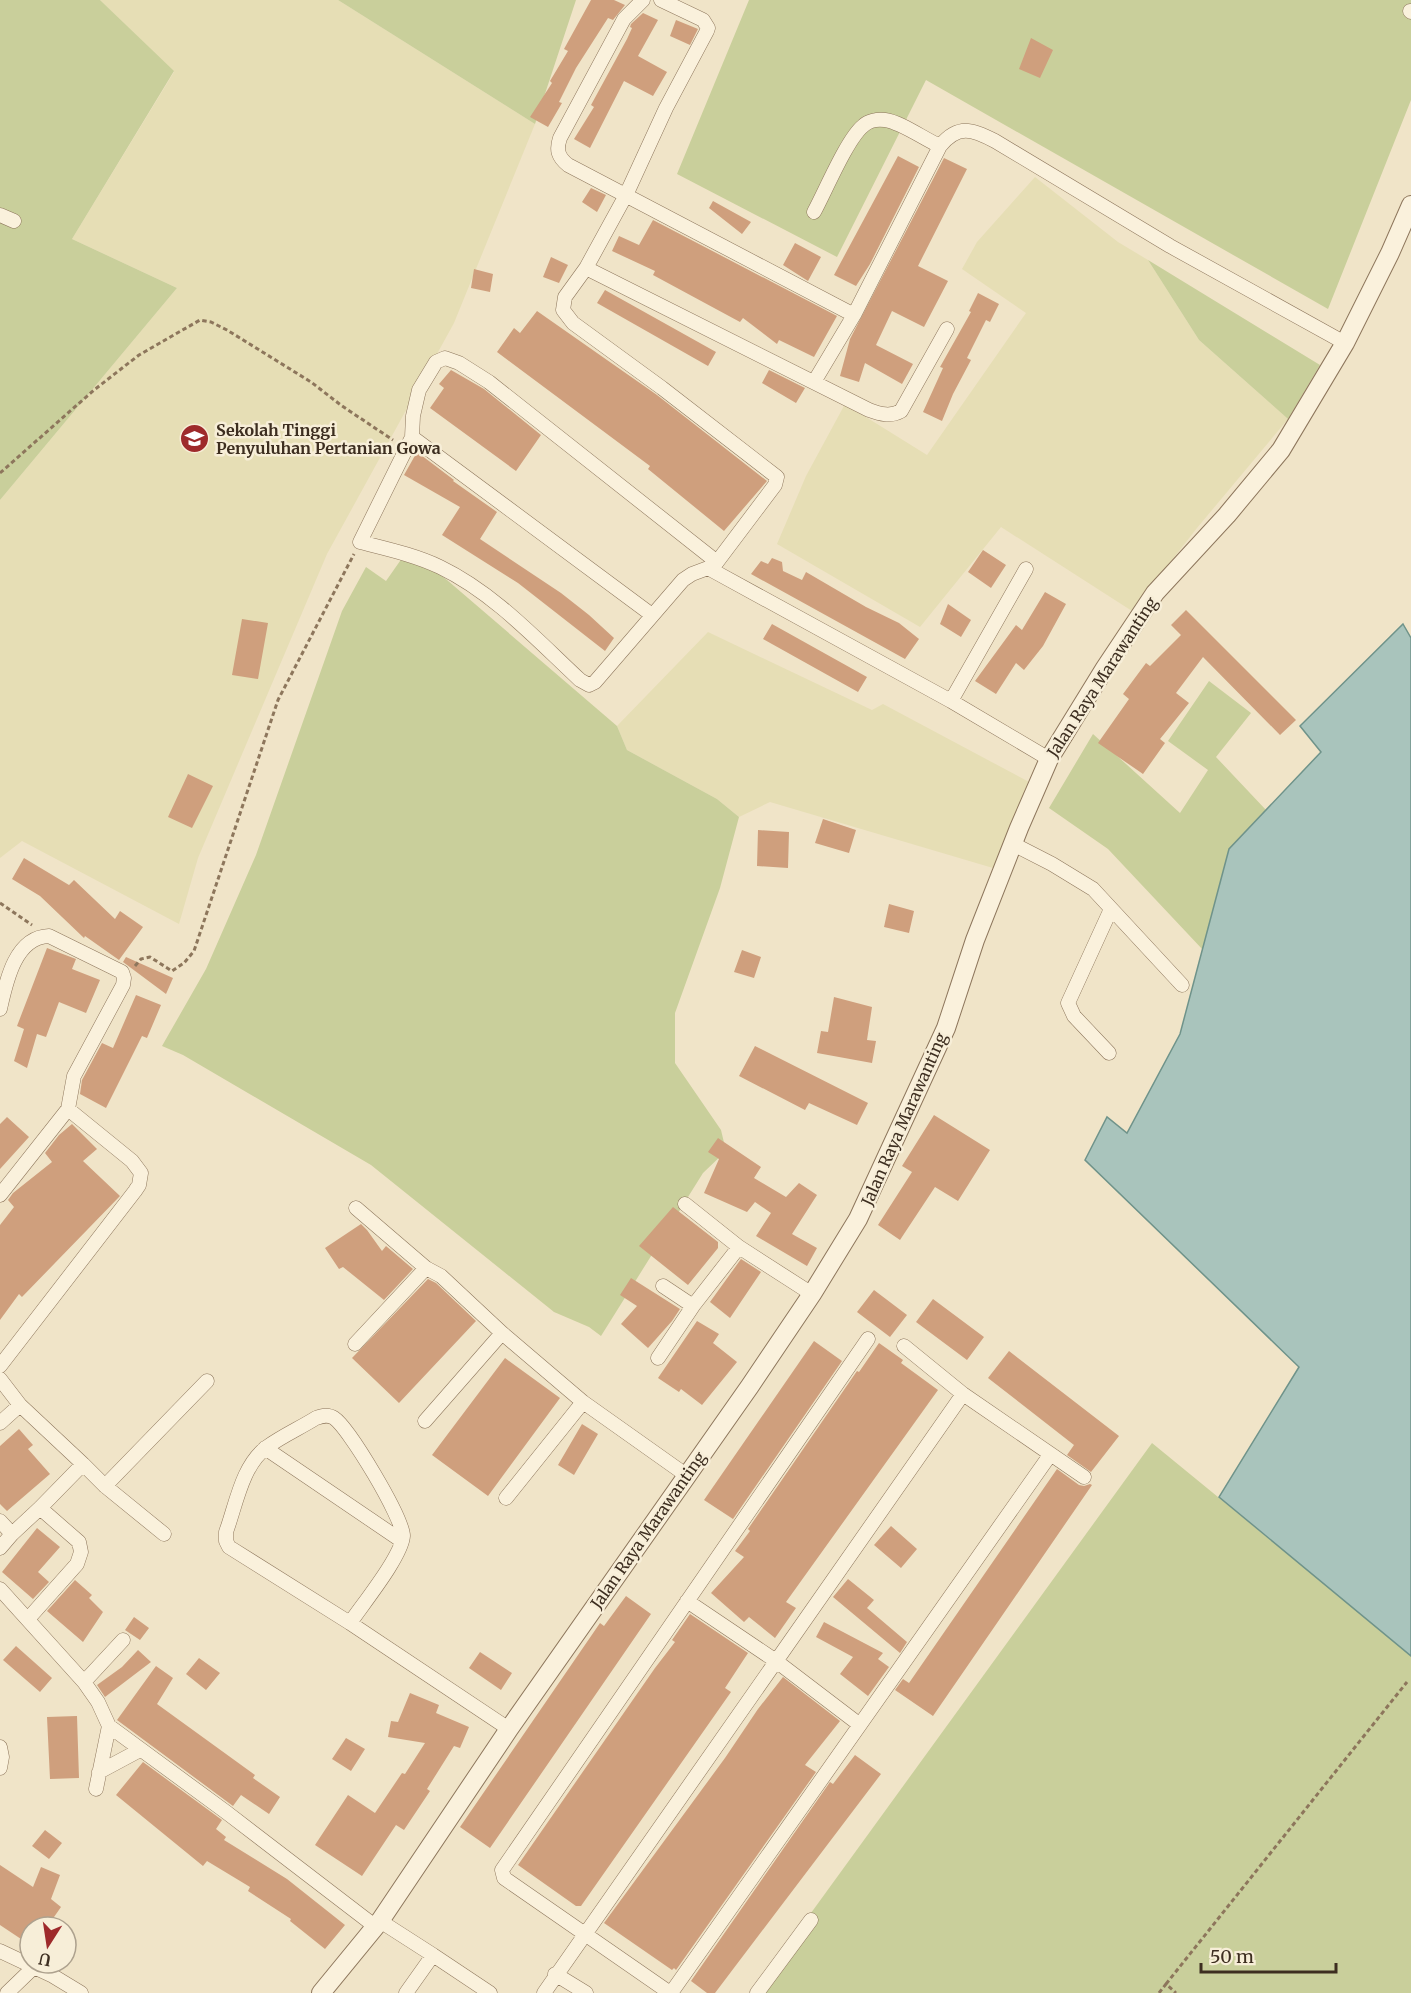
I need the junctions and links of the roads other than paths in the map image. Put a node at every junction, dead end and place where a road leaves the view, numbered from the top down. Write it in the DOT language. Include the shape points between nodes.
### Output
graph roads {
  1 [pos="643,0"];
  2 [pos="661,0"];
  3 [pos="940,146"];
  4 [pos="626,195"];
  5 [pos="1411,205"];
  6 [pos="814,212"];
  7 [pos="0,214"];
  8 [pos="15,221"];
  9 [pos="586,268"];
  10 [pos="854,315"];
  11 [pos="947,329"];
  12 [pos="1345,343"];
  13 [pos="814,382"];
  14 [pos="409,443"];
  15 [pos="712,565"];
  16 [pos="1026,569"];
  17 [pos="652,615"];
  18 [pos="951,701"];
  19 [pos="1050,759"];
  20 [pos="1012,843"];
  21 [pos="1111,909"];
  22 [pos="1182,985"];
  23 [pos="3,989"];
  24 [pos="0,1009"];
  25 [pos="1109,1053"];
  26 [pos="68,1108"];
  27 [pos="0,1194"];
  28 [pos="685,1204"];
  29 [pos="356,1208"];
  30 [pos="739,1247"];
  31 [pos="426,1268"];
  32 [pos="663,1286"];
  33 [pos="812,1294"];
  34 [pos="693,1306"];
  35 [pos="502,1333"];
  36 [pos="868,1339"];
  37 [pos="355,1344"];
  38 [pos="904,1346"];
  39 [pos="657,1358"];
  40 [pos="0,1366"];
  41 [pos="0,1379"];
  42 [pos="207,1381"];
  43 [pos="963,1394"];
  44 [pos="583,1402"];
  45 [pos="20,1405"];
  46 [pos="425,1421"];
  47 [pos="0,1423"];
  48 [pos="265,1448"];
  49 [pos="1050,1455"];
  50 [pos="83,1464"];
  51 [pos="686,1475"];
  52 [pos="1084,1477"];
  53 [pos="105,1486"];
  54 [pos="506,1498"];
  55 [pos="40,1508"];
  56 [pos="0,1521"];
  57 [pos="12,1534"];
  58 [pos="164,1534"];
  59 [pos="402,1541"];
  60 [pos="0,1548"];
  61 [pos="0,1589"];
  62 [pos="687,1601"];
  63 [pos="28,1619"];
  64 [pos="350,1623"];
  65 [pos="123,1640"];
  66 [pos="776,1661"];
  67 [pos="84,1682"];
  68 [pos="860,1725"];
  69 [pos="109,1726"];
  70 [pos="509,1729"];
  71 [pos="0,1747"];
  72 [pos="140,1750"];
  73 [pos="0,1768"];
  74 [pos="99,1772"];
  75 [pos="96,1789"];
  76 [pos="811,1920"];
  77 [pos="378,1924"];
  78 [pos="584,1935"];
  79 [pos="0,1951"];
  80 [pos="434,1955"];
  81 [pos="18,1959"];
  82 [pos="555,1974"];
  83 [pos="26,1975"];
  84 [pos="48,1975"];
  85 [pos="7,1993"];
  86 [pos="81,1993"];
  87 [pos="321,1993"];
  88 [pos="406,1993"];
  89 [pos="490,1993"];
  90 [pos="544,1993"];
  91 [pos="586,1993"];
  92 [pos="671,1993"];
  93 [pos="757,1993"];
  1 -- 4 [label="street" via="624,20 557,146 568,165"];
  2 -- 4 [label="street" via="703,20 708,28"];
  3 -- 6 [label="street" via="885,120 868,122 850,141"];
  3 -- 10 [label="street"];
  3 -- 12 [label="street" via="958,131 981,134 1170,246"];
  4 -- 9 [label="street"];
  4 -- 10 [label="street"];
  5 -- 12 [label="street, Jalan Raya Marawanting"];
  7 -- 8 [label="street"];
  9 -- 13 [label="street"];
  9 -- 15 [label="street" via="562,304 569,319 777,477 776,484"];
  10 -- 13 [label="street"];
  11 -- 13 [label="street" via="904,407 896,414 869,410"];
  12 -- 19 [label="street, Jalan Raya Marawanting" via="1281,450 1155,593"];
  14 -- 15 [label="street" via="416,402 427,375 436,362 451,359 503,392"];
  14 -- 17 [label="street"];
  14 -- 17 [label="street" via="360,542 410,555 459,578 521,625 586,684 595,682"];
  15 -- 17 [label="street" via="683,580"];
  15 -- 18 [label="street"];
  16 -- 18 [label="street"];
  18 -- 19 [label="street"];
  19 -- 20 [label="street, Jalan Raya Marawanting"];
  20 -- 21 [label="street" via="1085,883"];
  20 -- 33 [label="street, Jalan Raya Marawanting" via="946,1028 868,1201"];
  21 -- 22 [label="street"];
  21 -- 25 [label="street" via="1068,1003 1074,1016"];
  23 -- 24 [label="street"];
  23 -- 26 [label="street" via="17,959 31,940 39,936 49,936 122,972 123,985 74,1077"];
  26 -- 27 [label="street"];
  26 -- 40 [label="street" via="132,1161 141,1173 139,1185"];
  28 -- 30 [label="street"];
  29 -- 31 [label="street"];
  30 -- 33 [label="street"];
  30 -- 34 [label="street"];
  31 -- 35 [label="street" via="441,1276"];
  31 -- 37 [label="street"];
  32 -- 34 [label="street"];
  33 -- 51 [label="street, Jalan Raya Marawanting"];
  34 -- 39 [label="street"];
  35 -- 44 [label="street"];
  35 -- 46 [label="street"];
  36 -- 62 [label="street"];
  38 -- 43 [label="street"];
  41 -- 45 [label="street"];
  42 -- 53 [label="street"];
  43 -- 49 [label="street"];
  43 -- 66 [label="street"];
  44 -- 51 [label="street"];
  44 -- 54 [label="street"];
  45 -- 47 [label="street"];
  45 -- 50 [label="street"];
  48 -- 59 [label="street"];
  48 -- 59 [label="street" via="316,1418 335,1419 388,1497 400,1524"];
  48 -- 64 [label="street" via="247,1472 226,1542 234,1551"];
  49 -- 52 [label="street"];
  49 -- 68 [label="street"];
  50 -- 53 [label="street"];
  50 -- 55 [label="street"];
  51 -- 70 [label="street, Jalan Raya Marawanting"];
  53 -- 58 [label="street"];
  55 -- 57 [label="street"];
  55 -- 63 [label="street" via="79,1542 81,1552 77,1564"];
  56 -- 57 [label="street"];
  57 -- 60 [label="street"];
  59 -- 64 [label="street"];
  61 -- 63 [label="street"];
  62 -- 66 [label="street"];
  62 -- 78 [label="street" via="502,1870 504,1878"];
  63 -- 67 [label="street"];
  64 -- 70 [label="street"];
  65 -- 67 [label="street"];
  66 -- 68 [label="street"];
  66 -- 78 [label="street"];
  67 -- 69 [label="street"];
  68 -- 92 [label="street"];
  69 -- 72 [label="street"];
  69 -- 74 [label="street"];
  70 -- 77 [label="street, Jalan Raya Marawanting"];
  71 -- 73 [label="street"];
  72 -- 74 [label="street"];
  72 -- 77 [label="street"];
  74 -- 75 [label="street"];
  76 -- 93 [label="street"];
  77 -- 80 [label="street"];
  77 -- 87 [label="street, Jalan Raya Marawanting"];
  78 -- 82 [label="street"];
  78 -- 92 [label="street"];
  79 -- 81 [label="street"];
  80 -- 88 [label="street"];
  80 -- 89 [label="street"];
  82 -- 90 [label="street"];
  82 -- 91 [label="street"];
  83 -- 85 [label="street"];
  84 -- 86 [label="street"];
}
